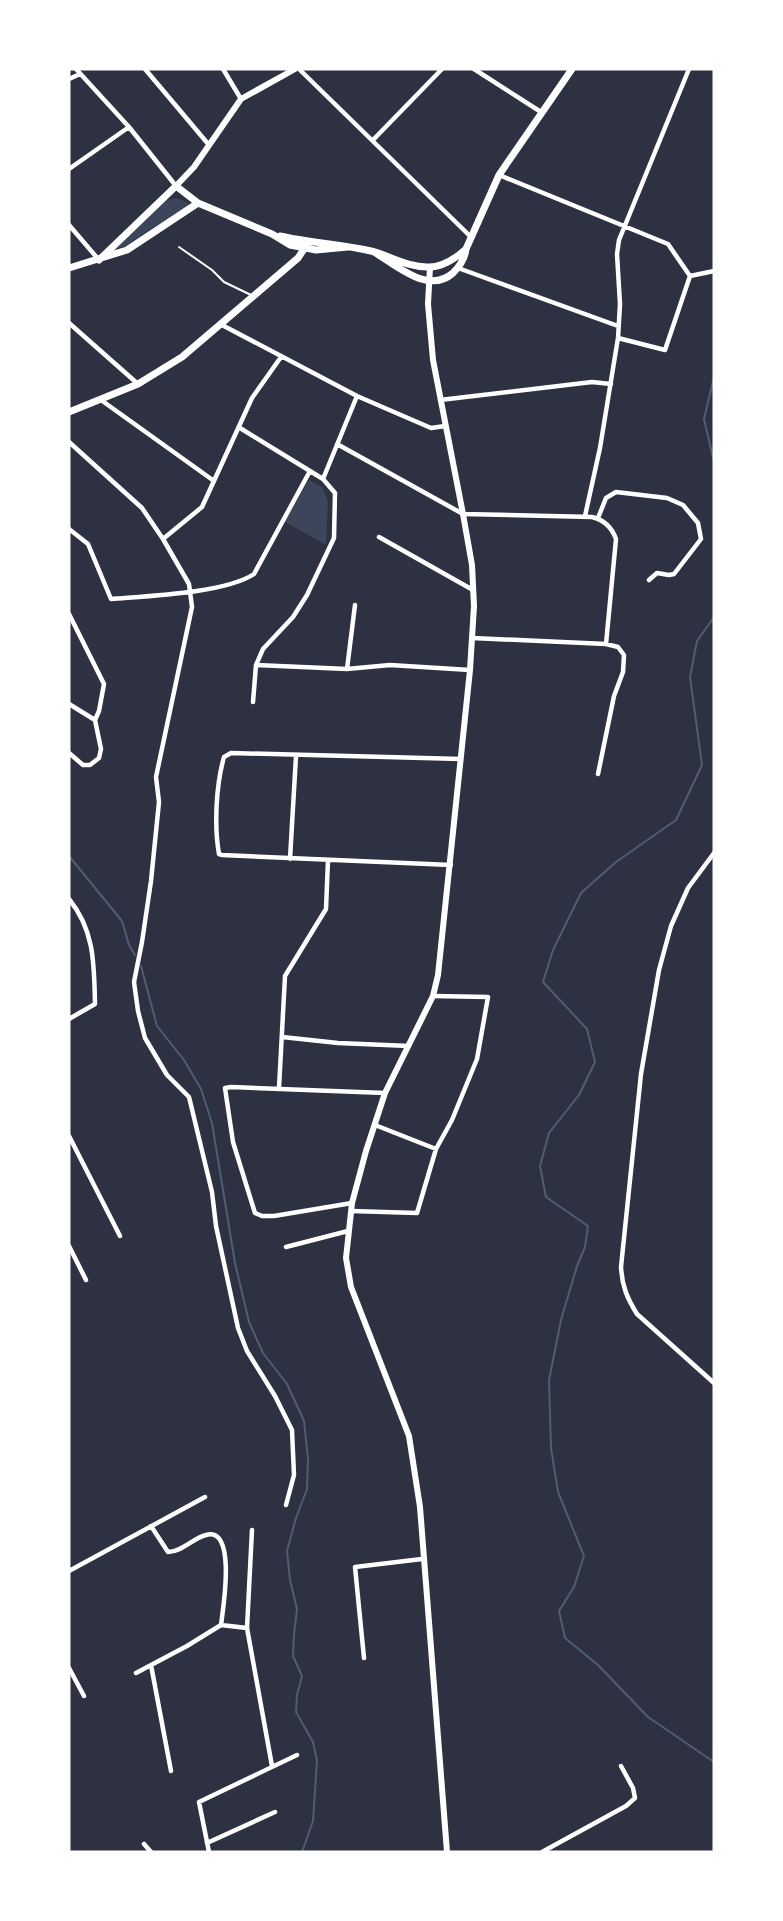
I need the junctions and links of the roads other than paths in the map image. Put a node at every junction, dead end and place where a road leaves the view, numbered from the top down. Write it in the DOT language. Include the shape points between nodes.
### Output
graph roads {
  1 [pos="76,69"];
  2 [pos="145,69"];
  3 [pos="223,69"];
  4 [pos="297,69"];
  5 [pos="442,69"];
  6 [pos="474,69"];
  7 [pos="572,69"];
  8 [pos="689,69"];
  9 [pos="80,74"];
  10 [pos="69,79"];
  11 [pos="241,99"];
  12 [pos="541,112"];
  13 [pos="129,127"];
  14 [pos="373,140"];
  15 [pos="209,145"];
  16 [pos="69,169"];
  17 [pos="499,176"];
  18 [pos="176,186"];
  19 [pos="198,203"];
  20 [pos="69,225"];
  21 [pos="624,226"];
  22 [pos="472,238"];
  23 [pos="306,246"];
  24 [pos="179,247"];
  25 [pos="466,249"];
  26 [pos="374,252"];
  27 [pos="99,260"];
  28 [pos="430,267"];
  29 [pos="69,268"];
  30 [pos="458,268"];
  31 [pos="714,270"];
  32 [pos="690,276"];
  33 [pos="429,282"];
  34 [pos="254,296"];
  35 [pos="69,323"];
  36 [pos="222,325"];
  37 [pos="618,326"];
  38 [pos="618,338"];
  39 [pos="281,357"];
  40 [pos="138,384"];
  41 [pos="611,384"];
  42 [pos="357,396"];
  43 [pos="101,400"];
  44 [pos="440,400"];
  45 [pos="69,412"];
  46 [pos="445,426"];
  47 [pos="240,428"];
  48 [pos="69,442"];
  49 [pos="337,444"];
  50 [pos="310,471"];
  51 [pos="323,479"];
  52 [pos="214,481"];
  53 [pos="464,514"];
  54 [pos="585,516"];
  55 [pos="598,518"];
  56 [pos="69,529"];
  57 [pos="379,537"];
  58 [pos="163,539"];
  59 [pos="649,580"];
  60 [pos="473,590"];
  61 [pos="191,591"];
  62 [pos="355,605"];
  63 [pos="69,614"];
  64 [pos="472,638"];
  65 [pos="606,644"];
  66 [pos="256,665"];
  67 [pos="347,669"];
  68 [pos="470,670"];
  69 [pos="253,702"];
  70 [pos="69,704"];
  71 [pos="95,720"];
  72 [pos="69,753"];
  73 [pos="296,756"];
  74 [pos="461,759"];
  75 [pos="598,774"];
  76 [pos="714,853"];
  77 [pos="291,859"];
  78 [pos="328,860"];
  79 [pos="451,865"];
  80 [pos="69,899"];
  81 [pos="433,996"];
  82 [pos="69,1019"];
  83 [pos="282,1037"];
  84 [pos="409,1046"];
  85 [pos="279,1088"];
  86 [pos="385,1093"];
  87 [pos="375,1125"];
  88 [pos="69,1136"];
  89 [pos="436,1149"];
  90 [pos="352,1203"];
  91 [pos="351,1211"];
  92 [pos="348,1232"];
  93 [pos="120,1236"];
  94 [pos="69,1246"];
  95 [pos="286,1247"];
  96 [pos="86,1280"];
  97 [pos="714,1383"];
  98 [pos="204,1497"];
  99 [pos="286,1505"];
  100 [pos="151,1526"];
  101 [pos="252,1530"];
  102 [pos="422,1559"];
  103 [pos="69,1570"];
  104 [pos="221,1625"];
  105 [pos="247,1628"];
  106 [pos="364,1658"];
  107 [pos="151,1665"];
  108 [pos="69,1668"];
  109 [pos="136,1672"];
  110 [pos="84,1696"];
  111 [pos="297,1755"];
  112 [pos="272,1766"];
  113 [pos="621,1766"];
  114 [pos="171,1771"];
  115 [pos="275,1812"];
  116 [pos="207,1843"];
  117 [pos="144,1844"];
  118 [pos="151,1852"];
  119 [pos="209,1852"];
  120 [pos="447,1852"];
  121 [pos="542,1852"];
  1 -- 9 [label="street"];
  2 -- 15 [label="street"];
  3 -- 11 [label="street"];
  4 -- 11 [label="street"];
  4 -- 14 [label="street"];
  5 -- 14 [label="street"];
  6 -- 12 [label="street"];
  7 -- 12 [label="main road"];
  8 -- 21 [label="street"];
  9 -- 10 [label="street"];
  9 -- 13 [label="street"];
  11 -- 15 [label="street"];
  12 -- 17 [label="main road"];
  13 -- 16 [label="street"];
  13 -- 18 [label="street"];
  14 -- 22 [label="street"];
  15 -- 18 [label="street"];
  17 -- 21 [label="street"];
  17 -- 22 [label="main road"];
  18 -- 19 [label="main road"];
  18 -- 27 [label="main road"];
  19 -- 23 [label="main road" via="290,245"];
  19 -- 27 [label="main road" via="127,250"];
  20 -- 27 [label="street"];
  21 -- 32 [label="street" via="668,244"];
  21 -- 37 [label="street" via="617,254"];
  22 -- 25 [label="main road"];
  23 -- 26 [label="main road" via="316,250 348,247"];
  23 -- 34 [label="main road" via="298,258"];
  24 -- 34 [label="lane" via="224,282"];
  25 -- 28 [label="main road" via="450,261"];
  25 -- 30 [label="main road"];
  26 -- 28 [label="main road"];
  26 -- 33 [label="main road"];
  27 -- 29 [label="main road"];
  28 -- 33 [label="street"];
  30 -- 33 [label="main road" via="441,280"];
  30 -- 37 [label="street"];
  31 -- 32 [label="street"];
  32 -- 38 [label="street" via="665,350"];
  33 -- 44 [label="street" via="433,360"];
  34 -- 36 [label="main road"];
  35 -- 40 [label="street"];
  36 -- 39 [label="street"];
  36 -- 40 [label="main road" via="182,357"];
  37 -- 38 [label="street"];
  38 -- 41 [label="street"];
  39 -- 42 [label="street"];
  39 -- 47 [label="street" via="252,398"];
  40 -- 43 [label="main road"];
  41 -- 44 [label="street" via="592,382"];
  41 -- 54 [label="street"];
  42 -- 46 [label="street" via="431,428"];
  42 -- 49 [label="street"];
  43 -- 45 [label="main road"];
  43 -- 52 [label="street"];
  44 -- 46 [label="street"];
  46 -- 53 [label="street"];
  47 -- 50 [label="street"];
  47 -- 52 [label="street"];
  48 -- 58 [label="street" via="142,508"];
  49 -- 51 [label="street"];
  49 -- 53 [label="street"];
  50 -- 51 [label="street"];
  50 -- 61 [label="street" via="254,574 243,581"];
  51 -- 66 [label="street" via="335,493 334,538 307,595 263,650"];
  52 -- 58 [label="street" via="202,507"];
  53 -- 54 [label="street"];
  53 -- 60 [label="street"];
  54 -- 55 [label="street"];
  55 -- 59 [label="street" via="606,498 616,492 667,498 692,513 700,528 700,543 674,574 657,573"];
  55 -- 65 [label="street" via="612,528 615,539"];
  56 -- 61 [label="street" via="88,544 111,599"];
  57 -- 60 [label="street"];
  58 -- 61 [label="street"];
  60 -- 64 [label="street"];
  61 -- 99 [label="street" via="192,607 156,777 159,802 152,870 134,982 145,1038 167,1075 189,1098 238,1328 292,1430 294,1475"];
  62 -- 67 [label="street"];
  63 -- 71 [label="street" via="104,684"];
  64 -- 65 [label="street"];
  64 -- 68 [label="street"];
  65 -- 75 [label="street" via="618,647 624,655 623,672 614,696"];
  66 -- 67 [label="street"];
  66 -- 69 [label="street"];
  67 -- 68 [label="street" via="390,665"];
  68 -- 74 [label="street"];
  70 -- 71 [label="street"];
  71 -- 72 [label="street" via="99,758 83,765"];
  73 -- 74 [label="street"];
  73 -- 77 [label="street"];
  73 -- 77 [label="street" via="231,753 224,757 217,796 219,854"];
  74 -- 79 [label="street"];
  76 -- 97 [label="street" via="688,888 671,926 659,970 641,1074 621,1267 622,1285 638,1314"];
  77 -- 78 [label="street"];
  78 -- 79 [label="street"];
  78 -- 83 [label="street" via="326,909 285,976"];
  79 -- 81 [label="street"];
  80 -- 82 [label="street" via="91,941 95,1004"];
  81 -- 84 [label="street"];
  81 -- 89 [label="street" via="488,997 477,1059"];
  83 -- 84 [label="street"];
  83 -- 85 [label="street"];
  84 -- 86 [label="street"];
  85 -- 86 [label="street"];
  85 -- 90 [label="street" via="225,1088 233,1142 255,1213 274,1215"];
  86 -- 87 [label="street"];
  87 -- 89 [label="street"];
  87 -- 90 [label="street"];
  88 -- 93 [label="street"];
  89 -- 91 [label="street" via="417,1213"];
  90 -- 91 [label="street"];
  91 -- 92 [label="street"];
  92 -- 95 [label="street"];
  92 -- 102 [label="street" via="346,1258 351,1287 409,1436 420,1507"];
  94 -- 96 [label="street"];
  98 -- 100 [label="street"];
  100 -- 103 [label="street"];
  100 -- 104 [label="street" via="168,1551 177,1551 207,1534 221,1540 227,1558"];
  101 -- 105 [label="street"];
  102 -- 106 [label="street" via="355,1567"];
  102 -- 120 [label="street"];
  104 -- 105 [label="street"];
  104 -- 107 [label="street"];
  105 -- 112 [label="street"];
  107 -- 109 [label="street"];
  107 -- 114 [label="street"];
  108 -- 110 [label="street"];
  111 -- 112 [label="street"];
  112 -- 116 [label="street" via="199,1802"];
  113 -- 121 [label="street" via="635,1798"];
  115 -- 116 [label="street"];
  116 -- 119 [label="street"];
  117 -- 118 [label="street"];
}
